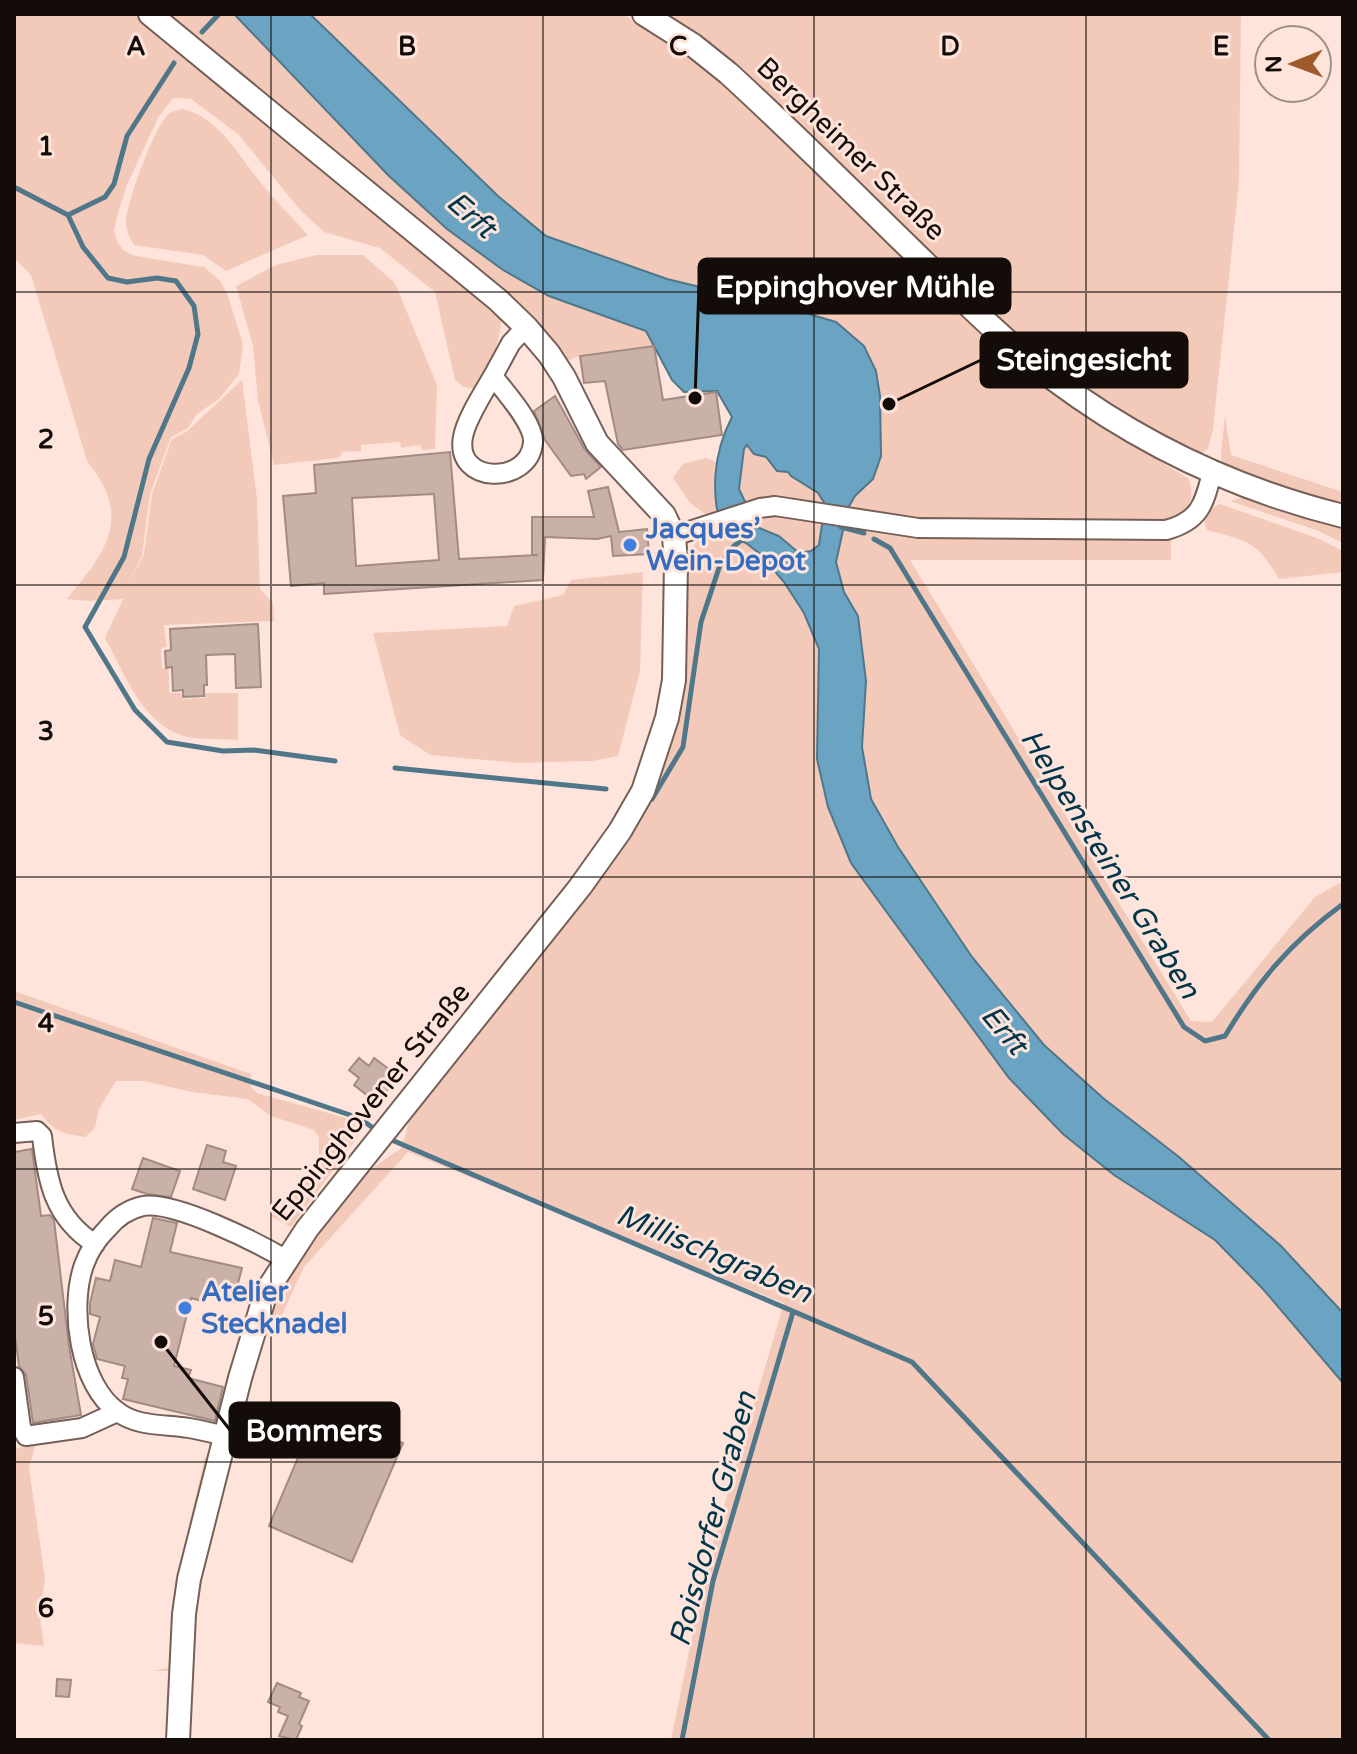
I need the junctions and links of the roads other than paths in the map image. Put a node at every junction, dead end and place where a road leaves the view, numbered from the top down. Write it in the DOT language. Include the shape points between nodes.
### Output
graph roads {
  1 [pos="150,14"];
  2 [pos="644,14"];
  3 [pos="526,327"];
  4 [pos="493,376"];
  5 [pos="1212,473"];
  6 [pos="1343,516"];
  7 [pos="674,536"];
  8 [pos="14,1133"];
  9 [pos="95,1244"];
  10 [pos="285,1259"];
  11 [pos="14,1377"];
  12 [pos="117,1412"];
  13 [pos="225,1436"];
  14 [pos="178,1740"];
  1 -- 3 [label="main road"];
  2 -- 5 [label="main road, Bergheimer Straße" via="728,73 1052,378 1129,431"];
  3 -- 4 [label="street"];
  3 -- 7 [label="main road" via="564,377 597,443 652,500"];
  4 -- 4 [label="street" via="529,425 534,442 521,465 505,474 479,472 468,464 463,450 463,435"];
  5 -- 6 [label="main road, Bergheimer Straße"];
  5 -- 7 [label="street" via="1193,519 1166,530 918,528 775,506"];
  7 -- 10 [label="main road, Eppinghovener Straße" via="674,680 643,791 580,887"];
  8 -- 9 [label="street" via="37,1131 42,1136 49,1188 73,1228"];
  9 -- 10 [label="street" via="127,1212 156,1206 236,1233"];
  9 -- 12 [label="street" via="79,1285 79,1327 92,1380"];
  10 -- 13 [label="main road, Eppinghovener Straße" via="257,1318"];
  11 -- 12 [label="street" via="26,1436 82,1428"];
  12 -- 13 [label="street" via="145,1423"];
  13 -- 14 [label="main road, Eppinghovener Straße" via="189,1579"];
}
